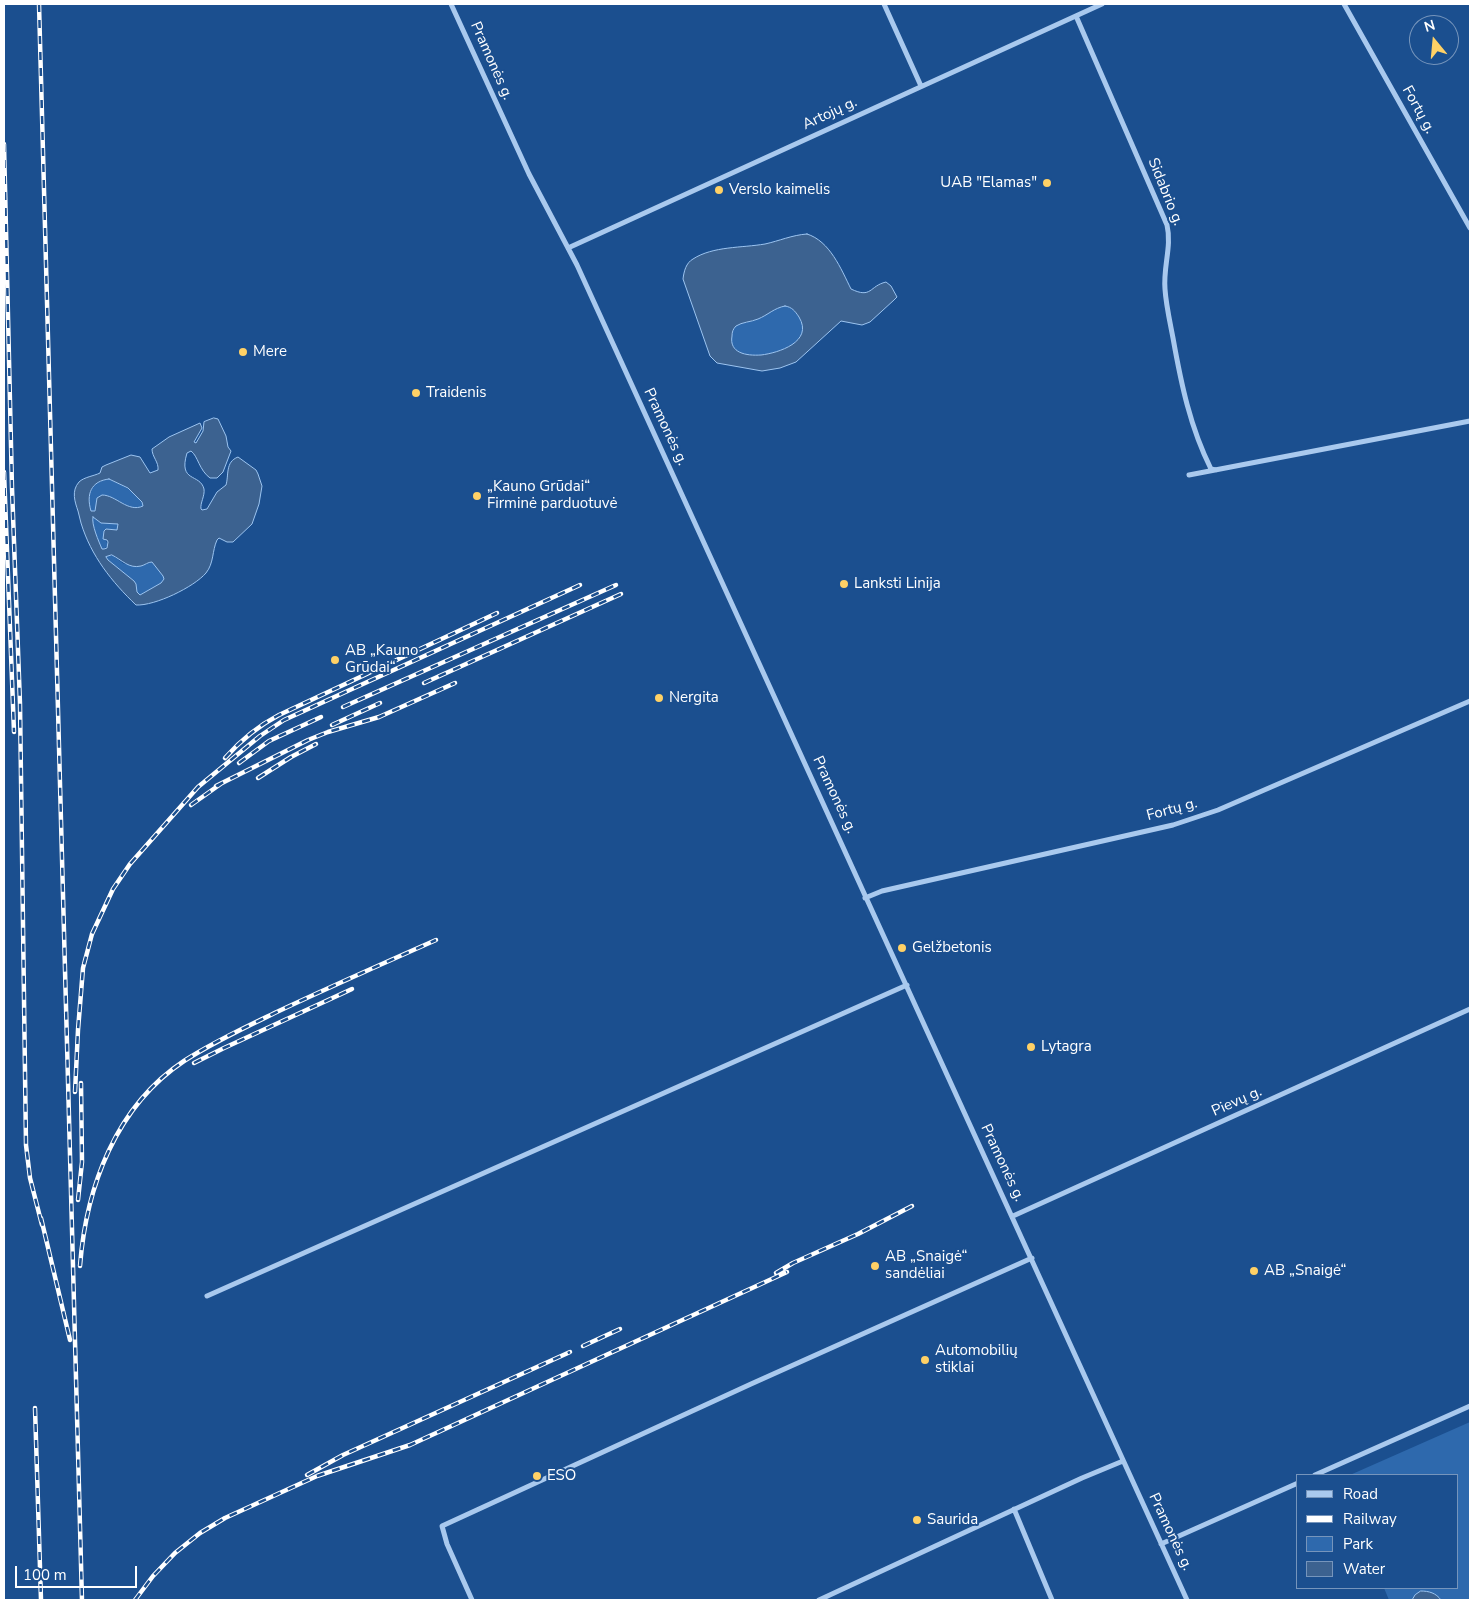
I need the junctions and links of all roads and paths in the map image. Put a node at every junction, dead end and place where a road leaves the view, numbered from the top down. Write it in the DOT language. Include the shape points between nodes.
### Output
graph roads {
  1 [pos="451,4"];
  2 [pos="884,4"];
  3 [pos="1102,4"];
  4 [pos="1344,4"];
  5 [pos="1076,16"];
  6 [pos="921,86"];
  7 [pos="1470,228"];
  8 [pos="568,248"];
  9 [pos="1470,421"];
  10 [pos="1216,470"];
  11 [pos="1189,475"];
  12 [pos="1470,701"];
  13 [pos="865,898"];
  14 [pos="907,985"];
  15 [pos="1470,1009"];
  16 [pos="1013,1216"];
  17 [pos="1032,1258"];
  18 [pos="207,1296"];
  19 [pos="1470,1406"];
  20 [pos="1123,1461"];
  21 [pos="1317,1474"];
  22 [pos="1296,1484"];
  23 [pos="1014,1510"];
  24 [pos="1161,1544"];
  25 [pos="472,1600"];
  26 [pos="819,1600"];
  27 [pos="1052,1600"];
  28 [pos="1187,1600"];
  1 -- 8 [label="street, Pramonės g." via="529,174"];
  2 -- 6 [label="street"];
  3 -- 5 [label="street, Artojų g."];
  4 -- 7 [label="street, Fortų g."];
  5 -- 6 [label="street, Artojų g."];
  5 -- 10 [label="street, Sidabrio g." via="1168,224 1170,238 1165,288 1182,386 1205,458 1211,469"];
  6 -- 8 [label="street, Artojų g."];
  8 -- 13 [label="street, Pramonės g."];
  9 -- 10 [label="street"];
  10 -- 11 [label="street"];
  12 -- 13 [label="street, Fortų g." via="1218,810 1173,824 882,891"];
  13 -- 14 [label="street, Pramonės g."];
  14 -- 16 [label="street, Pramonės g."];
  14 -- 18 [label="street"];
  15 -- 16 [label="street, Pievų g."];
  16 -- 17 [label="street, Pramonės g."];
  17 -- 20 [label="street, Pramonės g."];
  17 -- 25 [label="street" via="442,1526"];
  19 -- 21 [label="street"];
  20 -- 23 [label="street"];
  20 -- 24 [label="street, Pramonės g."];
  22 -- 24 [label="street"];
  23 -- 26 [label="street"];
  23 -- 27 [label="street"];
  24 -- 28 [label="street, Pramonės g."];
}
